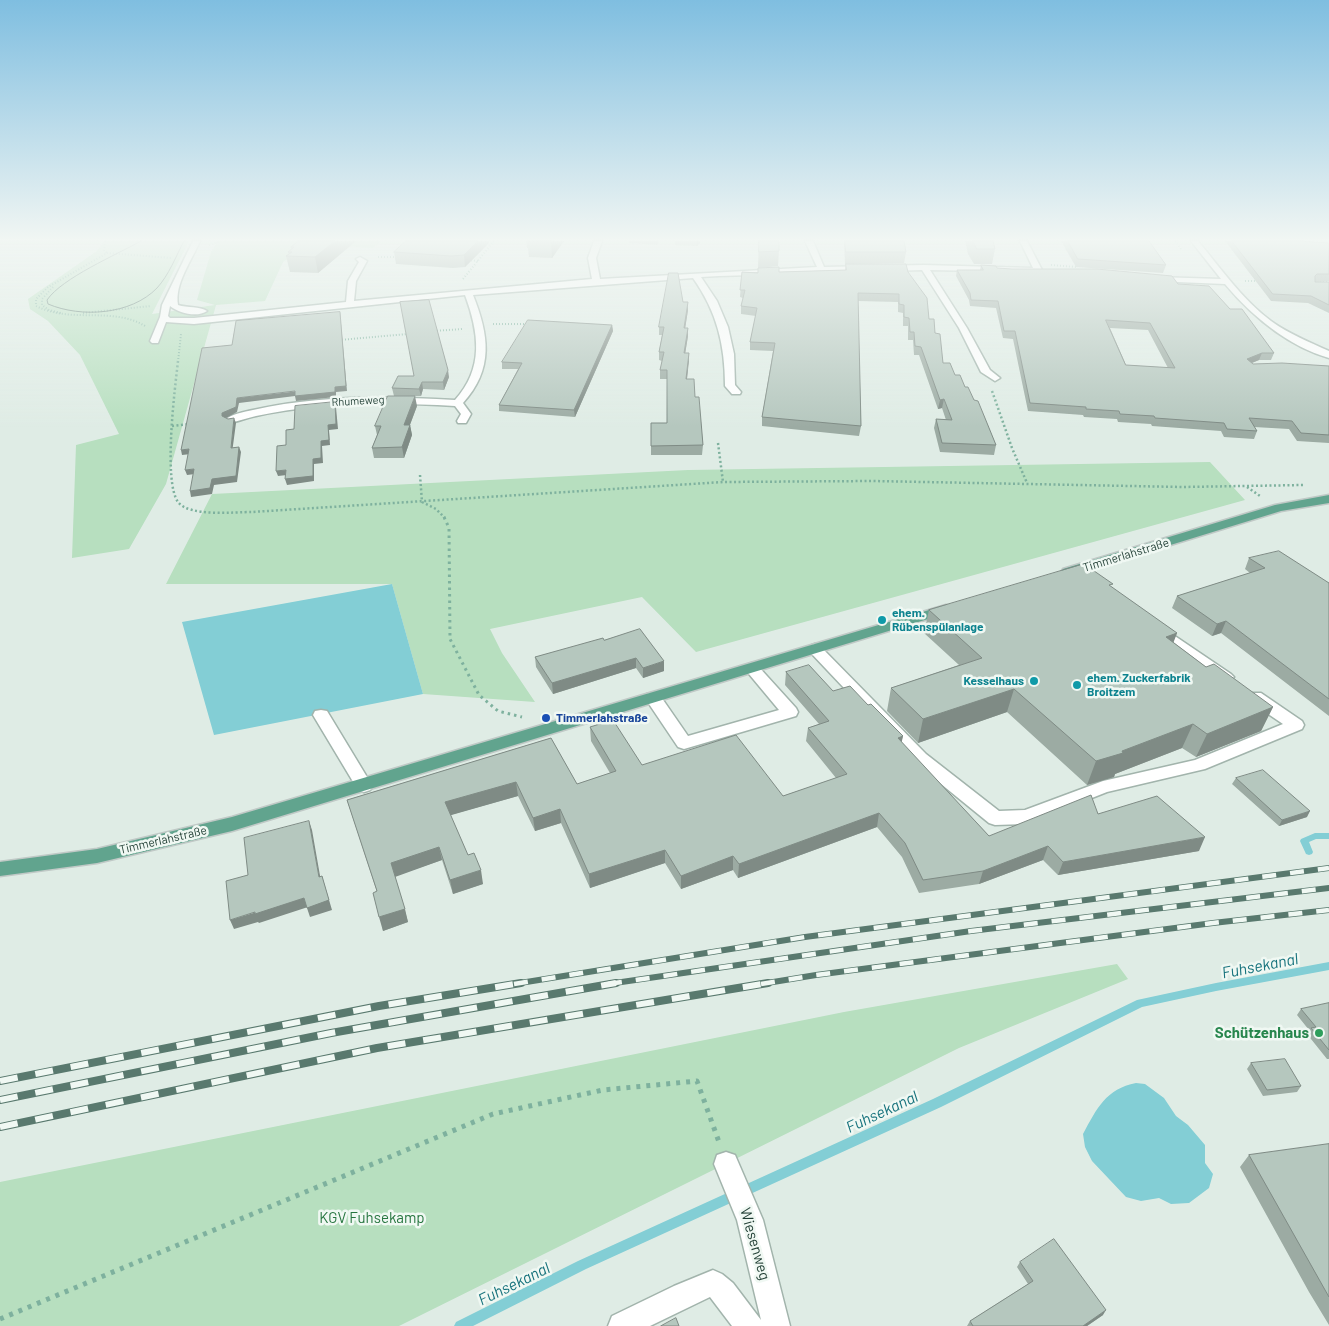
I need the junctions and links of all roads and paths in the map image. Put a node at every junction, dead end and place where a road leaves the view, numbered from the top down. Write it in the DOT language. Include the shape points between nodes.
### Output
graph roads {
  1 [pos="36,303"];
  2 [pos="42,303"];
  3 [pos="173,303"];
  4 [pos="362,303"];
  5 [pos="472,303"];
  6 [pos="713,303"];
  7 [pos="948,303"];
  8 [pos="1246,303"];
  9 [pos="350,304"];
  10 [pos="166,305"];
  11 [pos="100,314"];
  12 [pos="164,317"];
  13 [pos="536,324"];
  14 [pos="480,325"];
  15 [pos="159,330"];
  16 [pos="433,332"];
  17 [pos="414,333"];
  18 [pos="155,341"];
  19 [pos="337,341"];
  20 [pos="1329,355"];
  21 [pos="994,378"];
  22 [pos="736,392"];
  23 [pos="458,403"];
  24 [pos="230,420"];
  25 [pos="462,421"];
  26 [pos="192,424"];
  27 [pos="172,426"];
  28 [pos="718,443"];
  29 [pos="420,475"];
  30 [pos="723,482"];
  31 [pos="1027,484"];
  32 [pos="1309,485"];
  33 [pos="1329,499"];
  34 [pos="422,502"];
  35 [pos="1070,572"];
  36 [pos="1051,577"];
  37 [pos="1086,582"];
  38 [pos="957,606"];
  39 [pos="1143,621"];
  40 [pos="816,649"];
  41 [pos="752,668"];
  42 [pos="653,698"];
  43 [pos="321,715"];
  44 [pos="529,722"];
  45 [pos="364,786"];
  46 [pos="0,868"];
  47 [pos="731,1173"];
  48 [pos="0,1319"];
  49 [pos="622,1326"];
  50 [pos="767,1326"];
  1 -- 11 [label="path" via="36,306 55,315"];
  2 -- 11 [label="path" via="48,310"];
  3 -- 9 [label="street" via="186,311"];
  4 -- 9 [label="street"];
  5 -- 14 [label="street"];
  6 -- 22 [label="street" via="723,322 729,352 730,386"];
  7 -- 21 [label="street" via="986,372"];
  8 -- 20 [label="street" via="1268,322"];
  9 -- 12 [label="street" via="194,321"];
  10 -- 11 [label="path"];
  10 -- 12 [label="street"];
  11 -- 15 [label="path" via="129,318"];
  12 -- 15 [label="street"];
  13 -- 14 [label="path"];
  14 -- 16 [label="path"];
  14 -- 23 [label="street" via="483,344 479,367 468,394"];
  15 -- 18 [label="street"];
  15 -- 27 [label="path" via="181,333"];
  17 -- 19 [label="path"];
  21 -- 31 [label="path" via="989,384"];
  23 -- 24 [label="street, Rhumeweg" via="348,401 253,412"];
  23 -- 25 [label="street" via="466,414"];
  26 -- 27 [label="path"];
  27 -- 34 [label="path" via="170,447 174,494 178,502 188,508 232,512"];
  28 -- 30 [label="path"];
  29 -- 34 [label="path"];
  30 -- 31 [label="path"];
  30 -- 34 [label="path"];
  31 -- 32 [label="path"];
  33 -- 35 [label="main road, Timmerlahstraße" via="1279,508"];
  34 -- 44 [label="path" via="439,510 449,528 450,639 463,667 478,696 498,711"];
  35 -- 36 [label="main road, Timmerlahstraße"];
  35 -- 37 [label="street"];
  38 -- 40 [label="main road, Timmerlahstraße"];
  39 -- 40 [label="street" via="1296,725 1199,765 1103,787 1026,817 995,818 920,758"];
  40 -- 41 [label="main road, Timmerlahstraße"];
  41 -- 42 [label="main road, Timmerlahstraße"];
  41 -- 42 [label="street" via="790,712 684,743"];
  42 -- 45 [label="main road, Timmerlahstraße"];
  43 -- 45 [label="street"];
  45 -- 46 [label="main road, Timmerlahstraße" via="153,843 48,864"];
  47 -- 48 [label="path" via="697,1081 602,1090 493,1114"];
  47 -- 50 [label="street, Wiesenweg" via="750,1220"];
  49 -- 50 [label="street" via="713,1283 722,1289 742,1319"];
}
